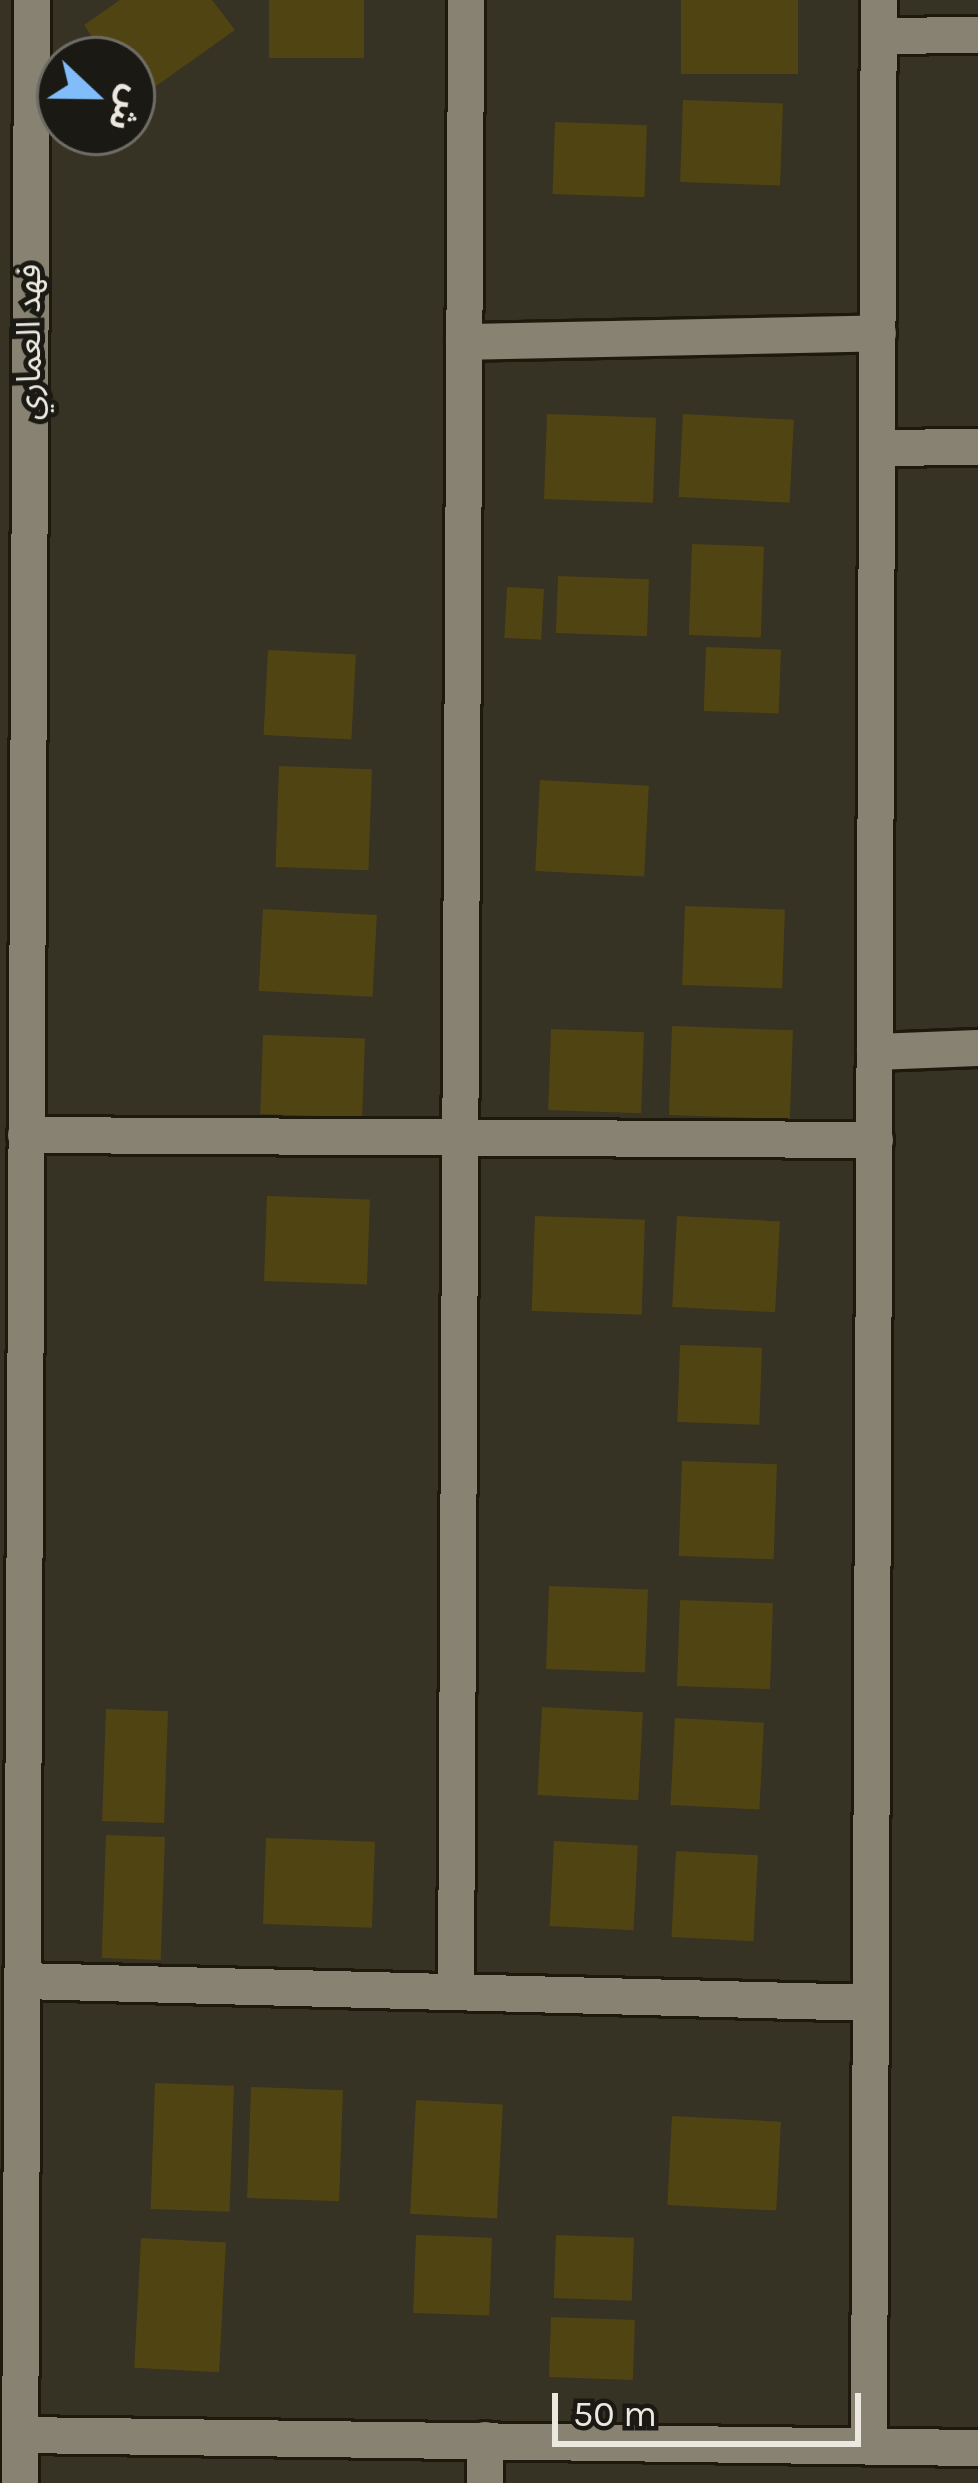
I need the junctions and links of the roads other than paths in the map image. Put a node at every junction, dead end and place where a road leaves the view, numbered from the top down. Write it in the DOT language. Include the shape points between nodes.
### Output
graph roads {
  1 [pos="32,0"];
  2 [pos="466,0"];
  3 [pos="879,18"];
  4 [pos="978,35"];
  5 [pos="878,333"];
  6 [pos="464,342"];
  7 [pos="978,447"];
  8 [pos="878,448"];
  9 [pos="978,1048"];
  10 [pos="875,1052"];
  11 [pos="26,1135"];
  12 [pos="460,1137"];
  13 [pos="875,1140"];
  14 [pos="22,1981"];
  15 [pos="456,1992"];
  16 [pos="871,2003"];
  17 [pos="20,2435"];
  18 [pos="485,2440"];
  19 [pos="869,2444"];
  20 [pos="978,2447"];
  21 [pos="20,2483"];
  22 [pos="484,2483"];
  1 -- 11 [label="street, فهد العماري"];
  2 -- 6 [label="street"];
  3 -- 4 [label="street"];
  3 -- 5 [label="street"];
  5 -- 6 [label="street"];
  5 -- 8 [label="street"];
  6 -- 12 [label="street"];
  7 -- 8 [label="street"];
  8 -- 10 [label="street"];
  9 -- 10 [label="street"];
  10 -- 13 [label="street"];
  11 -- 12 [label="street"];
  11 -- 14 [label="street, فهد العماري"];
  12 -- 13 [label="street"];
  12 -- 15 [label="street"];
  13 -- 16 [label="street"];
  14 -- 15 [label="street"];
  14 -- 17 [label="street, فهد العماري"];
  15 -- 16 [label="street"];
  16 -- 19 [label="street"];
  17 -- 18 [label="street"];
  17 -- 21 [label="street, فهد العماري"];
  18 -- 19 [label="street"];
  18 -- 22 [label="street"];
  19 -- 20 [label="street"];
}
